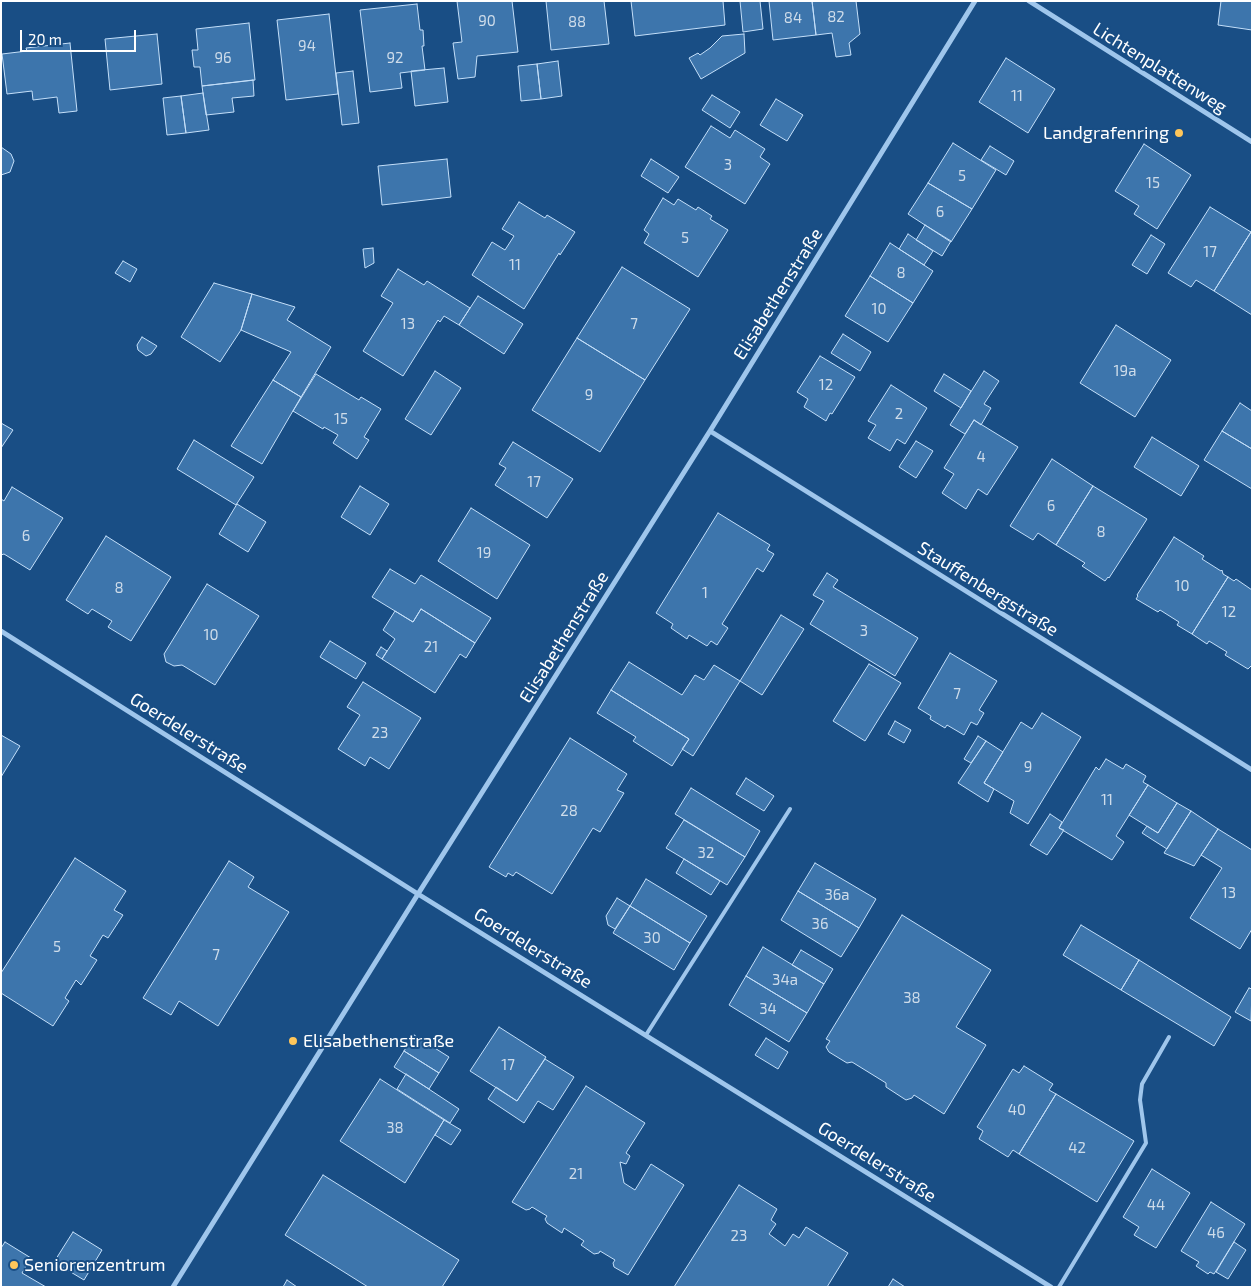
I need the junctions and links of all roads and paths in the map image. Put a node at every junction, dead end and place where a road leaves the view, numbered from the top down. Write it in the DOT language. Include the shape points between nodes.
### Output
graph roads {
  1 [pos="975,1"];
  2 [pos="1029,1"];
  3 [pos="1252,142"];
  4 [pos="710,431"];
  5 [pos="1,631"];
  6 [pos="1252,770"];
  7 [pos="790,809"];
  8 [pos="418,894"];
  9 [pos="646,1035"];
  10 [pos="1169,1037"];
  11 [pos="173,1287"];
  12 [pos="1051,1287"];
  13 [pos="1059,1287"];
  1 -- 4 [label="street, Elisabethenstraße"];
  2 -- 3 [label="street, Lichtenplattenweg"];
  4 -- 6 [label="street, Stauffenbergstraße"];
  4 -- 8 [label="street, Elisabethenstraße"];
  5 -- 8 [label="street, Goerdelerstraße"];
  7 -- 9 [label="lane"];
  8 -- 9 [label="street, Goerdelerstraße"];
  8 -- 11 [label="street, Elisabethenstraße"];
  9 -- 12 [label="street, Goerdelerstraße"];
  10 -- 13 [label="lane" via="1142,1084 1140,1100 1146,1143"];
}
